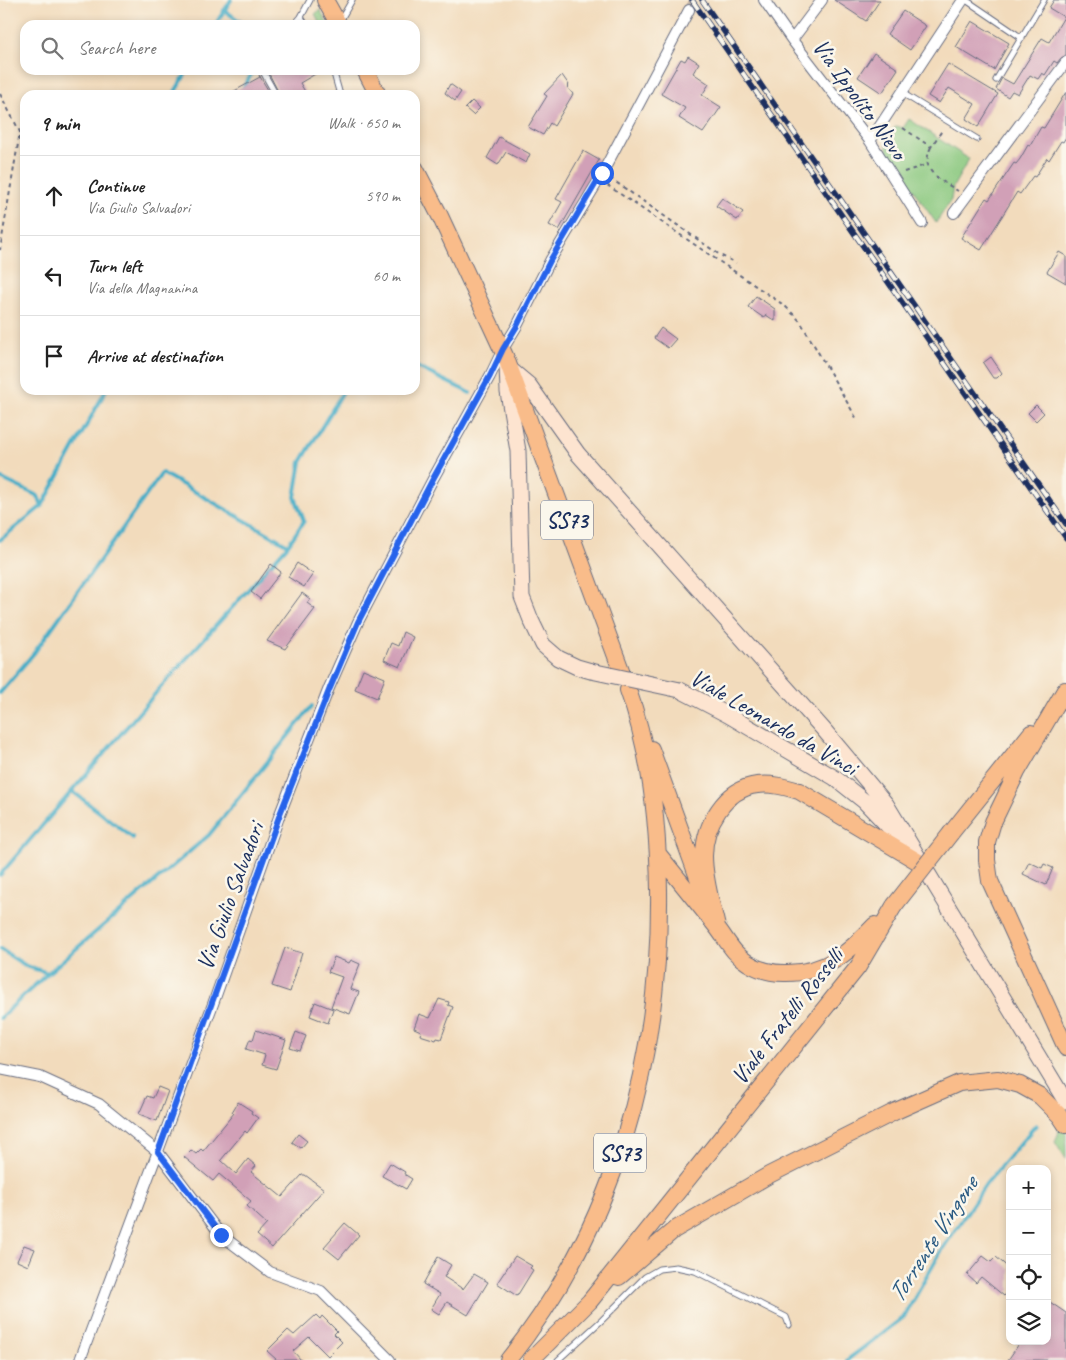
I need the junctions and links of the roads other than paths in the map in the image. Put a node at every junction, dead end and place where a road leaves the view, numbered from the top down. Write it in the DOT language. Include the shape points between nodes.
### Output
graph roads {
  1 [pos="310,0"];
  2 [pos="325,0"];
  3 [pos="352,0"];
  4 [pos="764,0"];
  5 [pos="822,0"];
  6 [pos="964,0"];
  7 [pos="1044,0"];
  8 [pos="689,10"];
  9 [pos="301,17"];
  10 [pos="298,20"];
  11 [pos="303,20"];
  12 [pos="337,20"];
  13 [pos="341,20"];
  14 [pos="1022,38"];
  15 [pos="792,40"];
  16 [pos="1066,62"];
  17 [pos="265,75"];
  18 [pos="334,75"];
  19 [pos="368,75"];
  20 [pos="996,80"];
  21 [pos="273,90"];
  22 [pos="339,90"];
  23 [pos="375,90"];
  24 [pos="901,93"];
  25 [pos="977,139"];
  26 [pos="870,140"];
  27 [pos="420,178"];
  28 [pos="954,213"];
  29 [pos="922,223"];
  30 [pos="507,359"];
  31 [pos="621,670"];
  32 [pos="628,690"];
  33 [pos="1065,690"];
  34 [pos="636,714"];
  35 [pos="908,839"];
  36 [pos="689,854"];
  37 [pos="659,855"];
  38 [pos="922,864"];
  39 [pos="894,906"];
  40 [pos="717,927"];
  41 [pos="1066,1048"];
  42 [pos="0,1069"];
  43 [pos="1066,1102"];
  44 [pos="1066,1125"];
  45 [pos="158,1152"];
  46 [pos="590,1301"];
  47 [pos="789,1325"];
  48 [pos="80,1360"];
  49 [pos="390,1360"];
  50 [pos="508,1360"];
  51 [pos="531,1360"];
  52 [pos="558,1360"];
  1 -- 9 [label="lane"];
  2 -- 12 [label="main road"];
  3 -- 13 [label="lane"];
  4 -- 15 [label="street, Via Ippolito Nievo"];
  5 -- 15 [label="street"];
  6 -- 14 [label="lane"];
  6 -- 24 [label="street"];
  7 -- 14 [label="lane"];
  8 -- 30 [label="street, Via Giulio Salvadori" via="600,176 551,259 517,326"];
  9 -- 10 [label="lane"];
  9 -- 11 [label="lane"];
  14 -- 20 [label="lane"];
  15 -- 26 [label="street, Via Ippolito Nievo"];
  16 -- 28 [label="street"];
  17 -- 21 [label="lane"];
  18 -- 22 [label="lane"];
  19 -- 23 [label="main road"];
  24 -- 25 [label="lane"];
  24 -- 26 [label="street"];
  26 -- 29 [label="street, Via Ippolito Nievo"];
  27 -- 30 [label="main road, SS73"];
  30 -- 31 [label="main road, SS73"];
  30 -- 35 [label="main road, Viale Leonardo da Vinci" via="578,454 855,766 886,804"];
  30 -- 35 [label="main road, Viale Leonardo da Vinci, bridge" via="508,392 518,451 522,597 543,645 558,658 577,667 680,690 728,715 835,778 889,827"];
  30 -- 45 [label="street, Via Giulio Salvadori" via="490,376 358,622 280,814"];
  32 -- 34 [label="main road, SS73"];
  33 -- 39 [label="main road, Viale Fratelli Rosselli, bridge"];
  33 -- 41 [label="main road" via="993,822 987,860 990,881"];
  34 -- 36 [label="main road" via="659,767"];
  34 -- 37 [label="main road, SS73" via="652,791"];
  35 -- 38 [label="main road, Viale Leonardo da Vinci"];
  36 -- 37 [label="main road" via="672,850"];
  36 -- 40 [label="main road"];
  37 -- 40 [label="main road"];
  37 -- 50 [label="main road, SS73" via="655,991 640,1080 625,1138 609,1185 565,1277"];
  38 -- 40 [label="main road" via="799,791 778,785 756,785 733,794 716,814 707,835 704,856 707,884"];
  38 -- 43 [label="main road, Viale Leonardo da Vinci"];
  39 -- 40 [label="main road" via="856,946 829,965 804,972 770,972 748,964 728,945"];
  39 -- 46 [label="main road, Viale Fratelli Rosselli" via="858,967"];
  42 -- 45 [label="street" via="40,1078 99,1104"];
  44 -- 46 [label="main road" via="1040,1096 1020,1085 998,1079 959,1083 769,1175 674,1230"];
  45 -- 48 [label="street, Via Giulio Salvadori"];
  45 -- 49 [label="street" via="221,1235 270,1272 321,1291"];
  46 -- 51 [label="main road, Viale Fratelli Rosselli"];
  47 -- 52 [label="lane" via="786,1317 695,1271 676,1267 659,1269 645,1276"];
}
